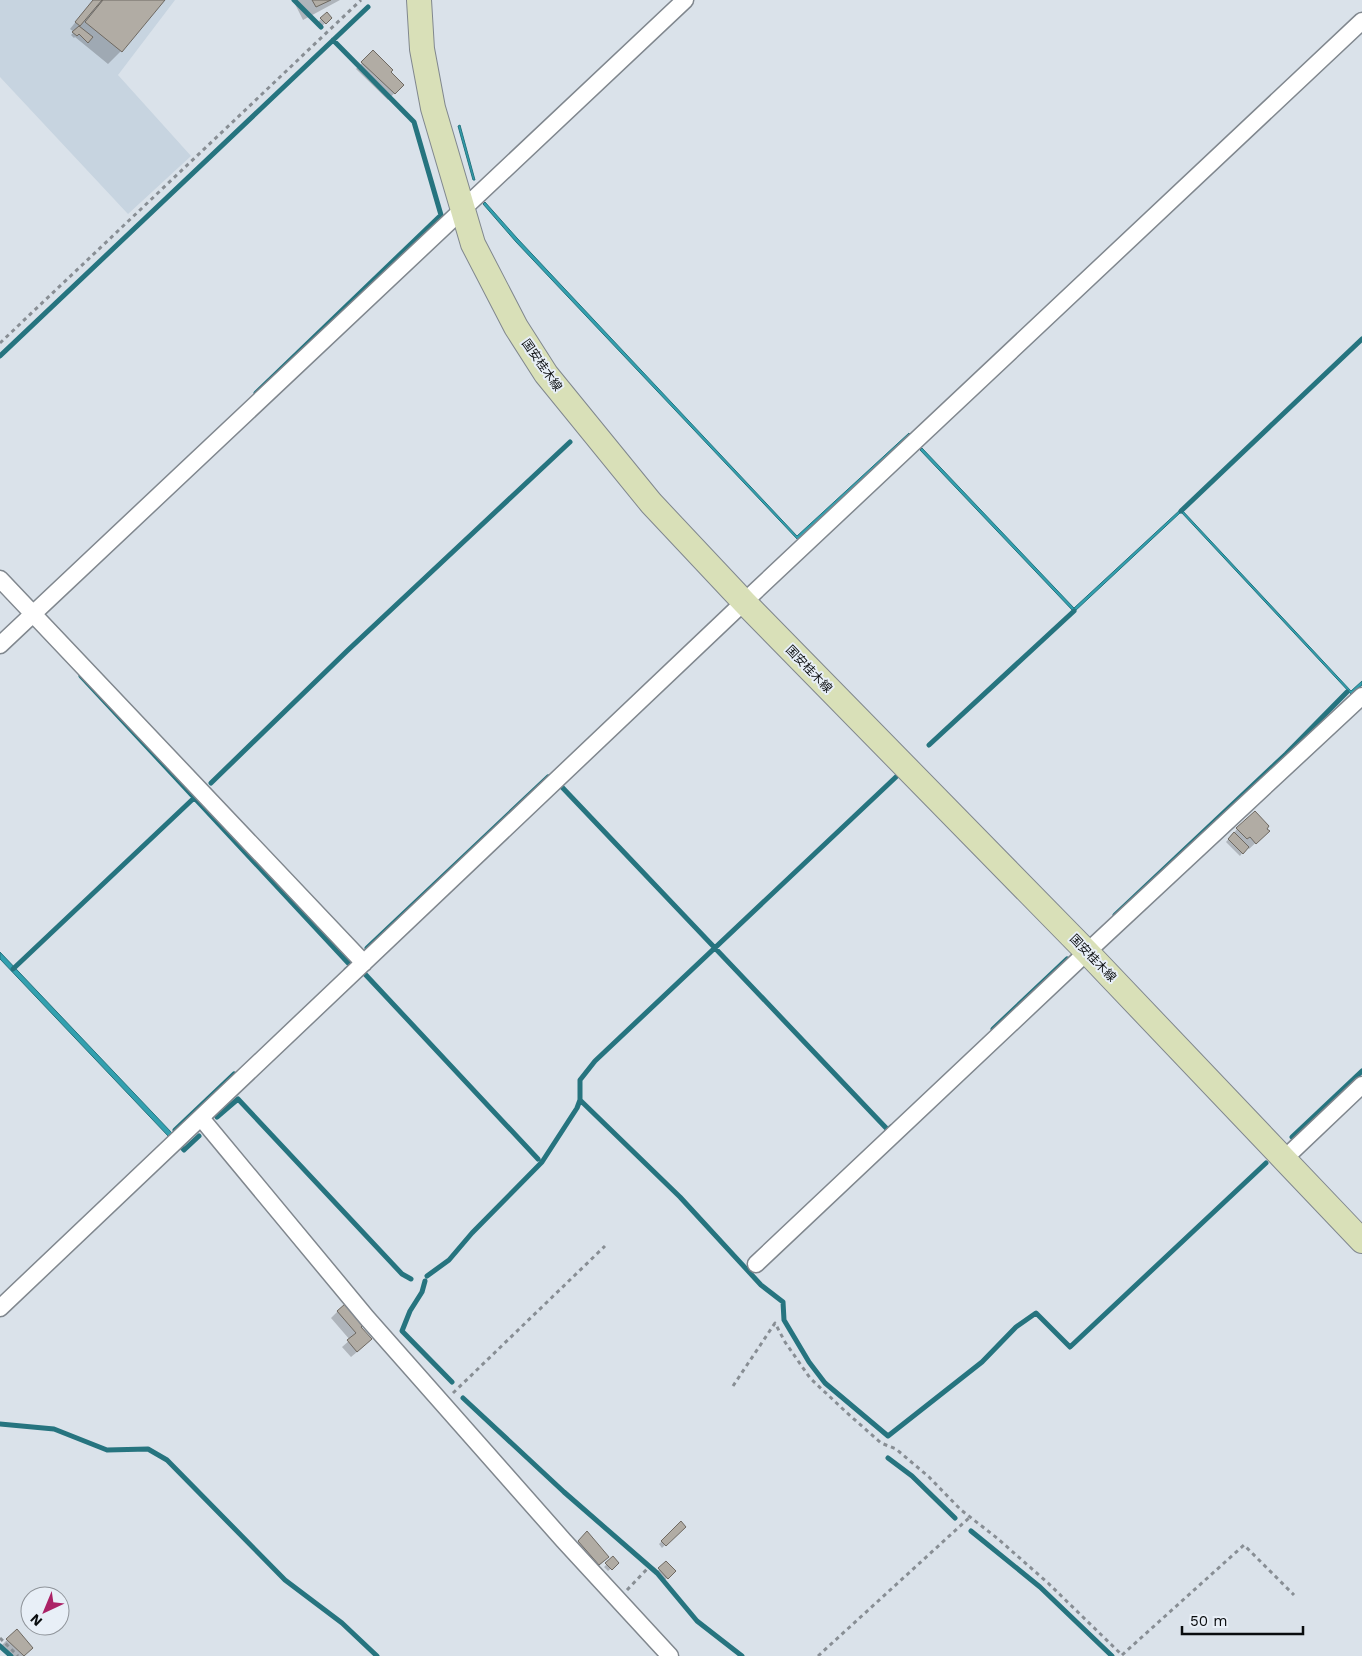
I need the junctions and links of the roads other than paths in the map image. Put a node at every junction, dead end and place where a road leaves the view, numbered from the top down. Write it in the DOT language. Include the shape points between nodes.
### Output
graph roads {
  1 [pos="419,0"];
  2 [pos="685,0"];
  3 [pos="1362,21"];
  4 [pos="462,208"];
  5 [pos="0,579"];
  6 [pos="744,602"];
  7 [pos="33,614"];
  8 [pos="0,645"];
  9 [pos="1362,696"];
  10 [pos="1087,952"];
  11 [pos="364,963"];
  12 [pos="1362,1086"];
  13 [pos="201,1118"];
  14 [pos="1284,1159"];
  15 [pos="1362,1241"];
  16 [pos="756,1264"];
  17 [pos="0,1308"];
  18 [pos="670,1656"];
  1 -- 4 [label="main road, 国安桂木線" via="422,49 433,108"];
  2 -- 4 [label="street"];
  3 -- 6 [label="street"];
  4 -- 6 [label="main road, 国安桂木線" via="473,244 494,287 546,374 651,503"];
  4 -- 7 [label="street"];
  5 -- 7 [label="street"];
  6 -- 10 [label="main road, 国安桂木線"];
  6 -- 11 [label="street"];
  7 -- 8 [label="street"];
  7 -- 11 [label="street"];
  9 -- 10 [label="street"];
  10 -- 14 [label="main road, 国安桂木線"];
  10 -- 16 [label="street"];
  11 -- 13 [label="street"];
  12 -- 14 [label="street"];
  13 -- 17 [label="street"];
  13 -- 18 [label="street" via="367,1318"];
  14 -- 15 [label="main road, 国安桂木線"];
}
